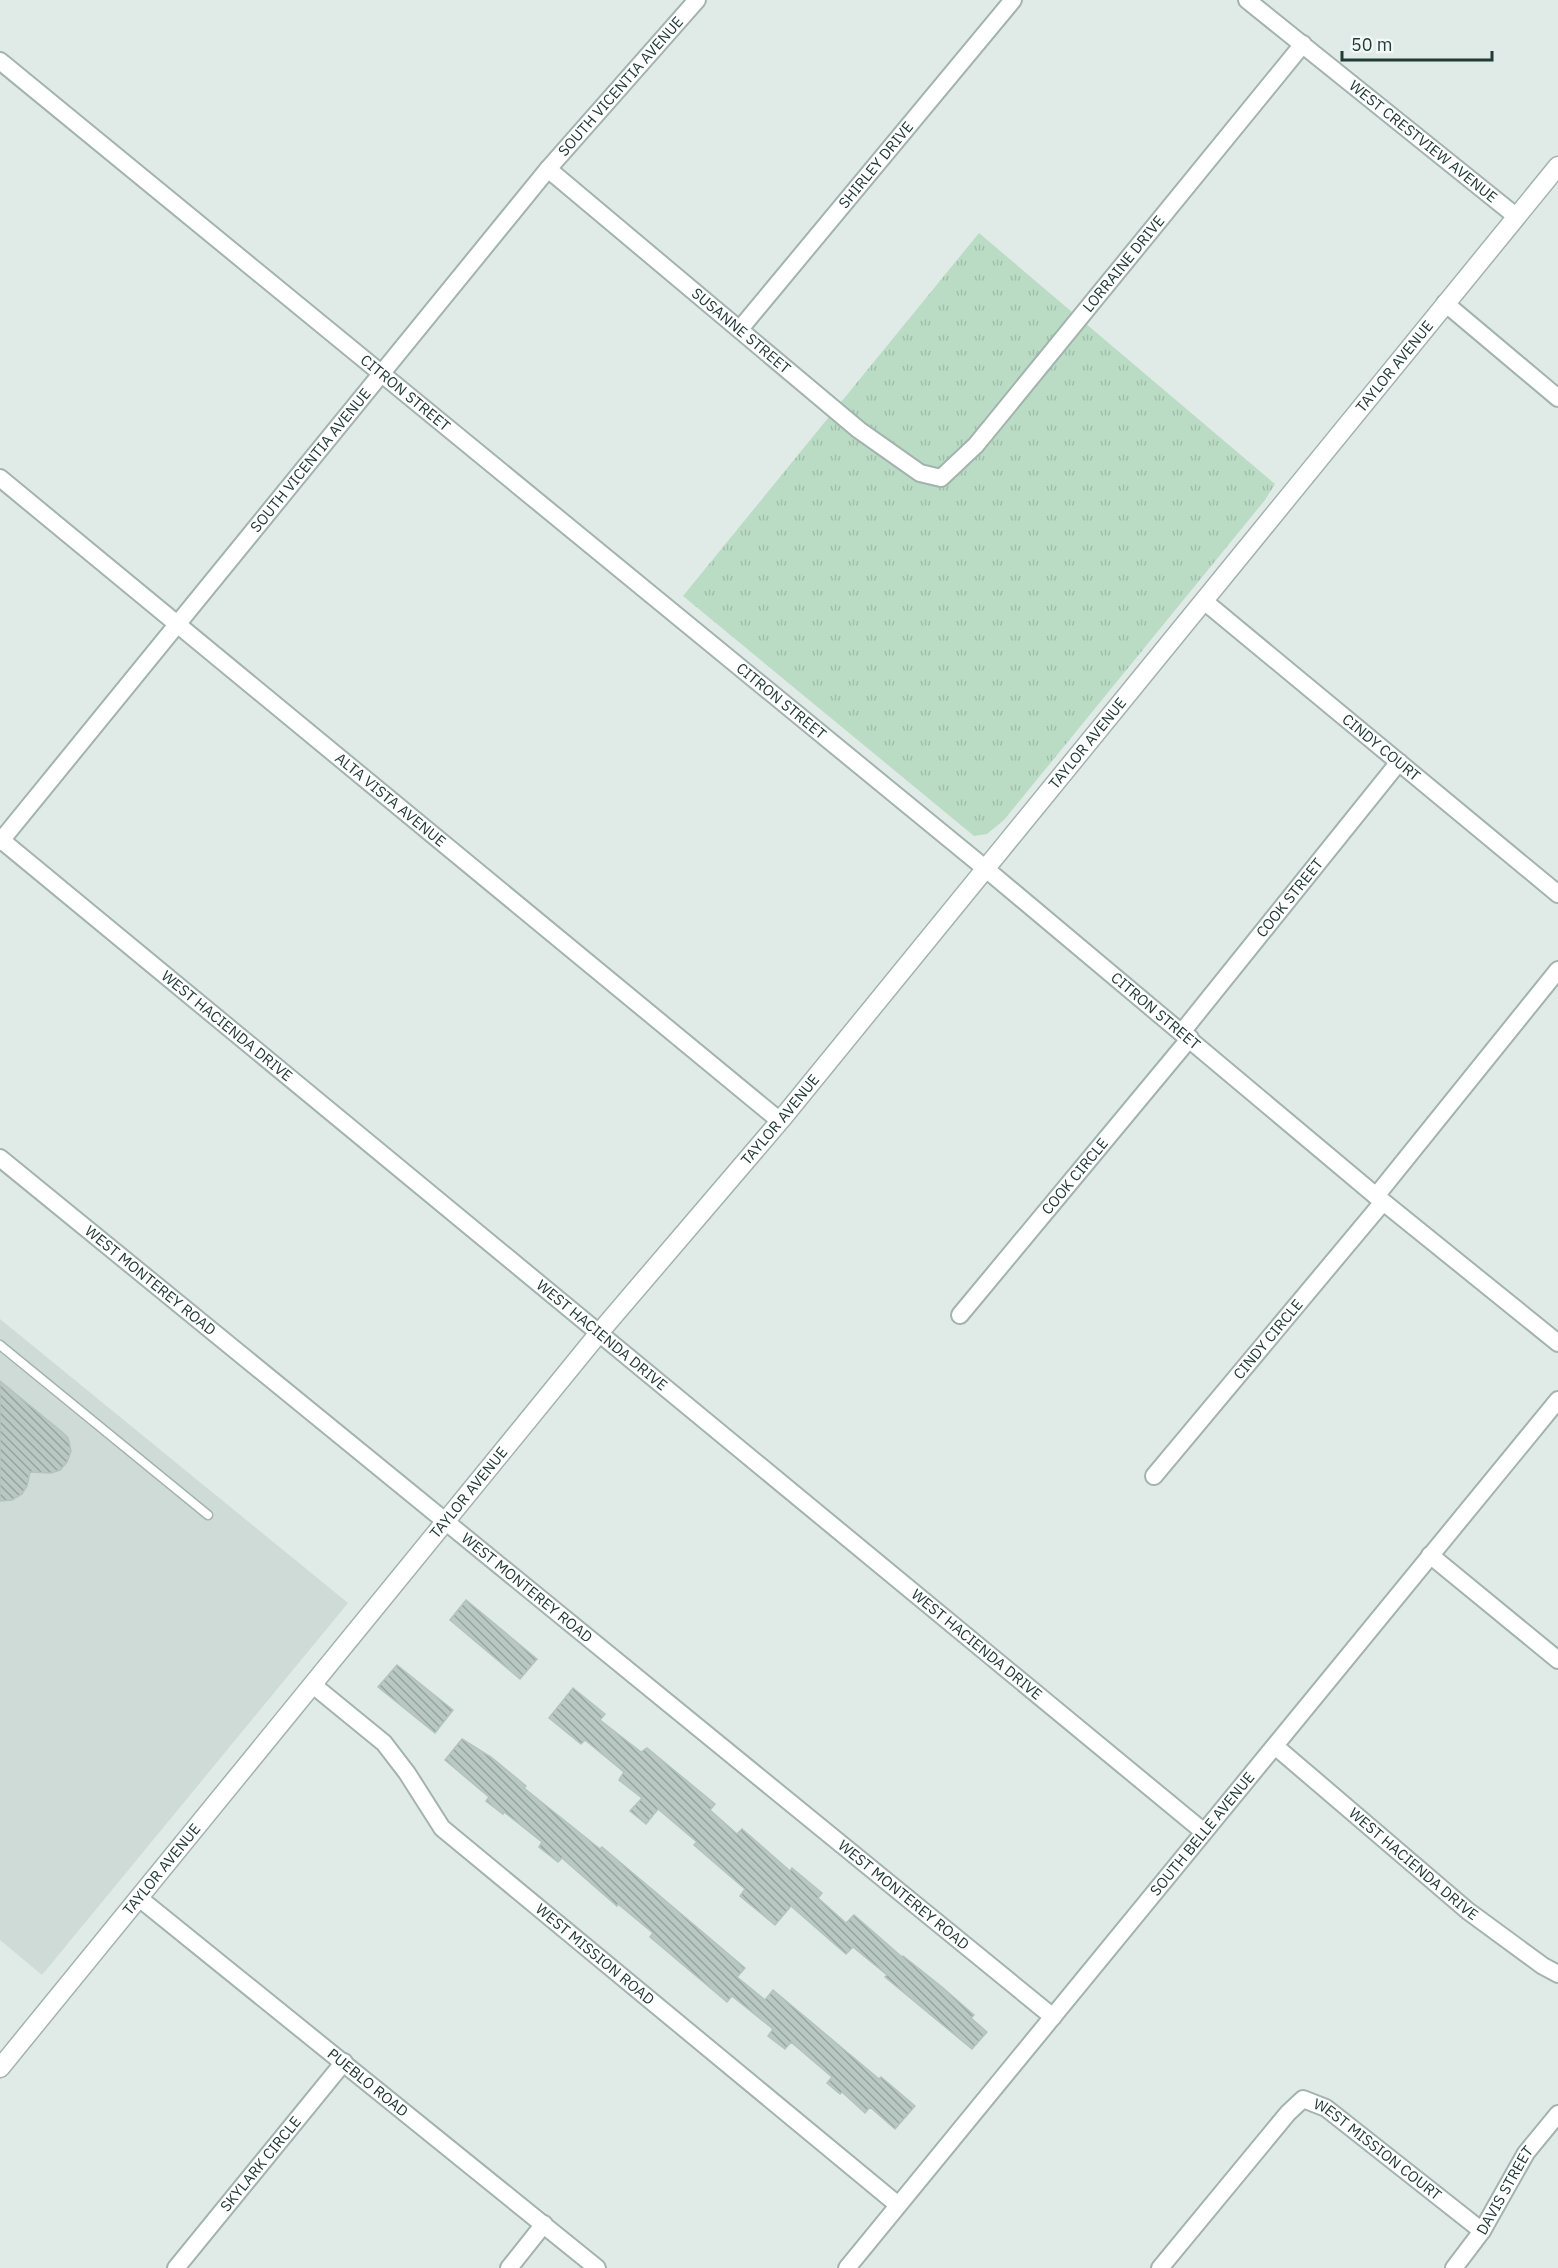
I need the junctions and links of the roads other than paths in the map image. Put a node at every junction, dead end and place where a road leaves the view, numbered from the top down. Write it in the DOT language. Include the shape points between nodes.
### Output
graph roads {
  1 [pos="1012,0"];
  2 [pos="1247,0"];
  3 [pos="694,1"];
  4 [pos="1303,44"];
  5 [pos="0,61"];
  6 [pos="1558,166"];
  7 [pos="548,169"];
  8 [pos="1516,217"];
  9 [pos="1445,303"];
  10 [pos="740,329"];
  11 [pos="381,373"];
  12 [pos="1558,398"];
  13 [pos="0,478"];
  14 [pos="941,478"];
  15 [pos="1204,601"];
  16 [pos="179,625"];
  17 [pos="1399,762"];
  18 [pos="0,840"];
  19 [pos="986,869"];
  20 [pos="1558,894"];
  21 [pos="1558,970"];
  22 [pos="1186,1035"];
  23 [pos="780,1121"];
  24 [pos="0,1158"];
  25 [pos="1379,1199"];
  26 [pos="960,1315"];
  27 [pos="599,1334"];
  28 [pos="1558,1343"];
  29 [pos="0,1345"];
  30 [pos="1558,1400"];
  31 [pos="1154,1476"];
  32 [pos="208,1515"];
  33 [pos="446,1521"];
  34 [pos="1430,1555"];
  35 [pos="1558,1660"];
  36 [pos="313,1685"];
  37 [pos="1275,1746"];
  38 [pos="1204,1832"];
  39 [pos="139,1898"];
  40 [pos="1558,1974"];
  41 [pos="1053,2017"];
  42 [pos="344,2062"];
  43 [pos="0,2068"];
  44 [pos="1558,2114"];
  45 [pos="898,2205"];
  46 [pos="544,2224"];
  47 [pos="1482,2231"];
  48 [pos="176,2268"];
  49 [pos="509,2268"];
  50 [pos="597,2268"];
  51 [pos="847,2268"];
  52 [pos="1160,2268"];
  53 [pos="1454,2268"];
  1 -- 10 [label="street, SHIRLEY DRIVE"];
  2 -- 4 [label="street, WEST CRESTVIEW AVENUE"];
  3 -- 7 [label="street, SOUTH VICENTIA AVENUE"];
  4 -- 8 [label="street, WEST CRESTVIEW AVENUE"];
  4 -- 14 [label="street, LORRAINE DRIVE" via="976,445"];
  5 -- 11 [label="street, CITRON STREET"];
  6 -- 8 [label="street, TAYLOR AVENUE"];
  7 -- 10 [label="street, SUSANNE STREET"];
  7 -- 11 [label="street, SOUTH VICENTIA AVENUE"];
  8 -- 9 [label="street, TAYLOR AVENUE"];
  9 -- 12 [label="street"];
  9 -- 15 [label="street, TAYLOR AVENUE"];
  10 -- 14 [label="street, SUSANNE STREET" via="859,430 920,473"];
  11 -- 16 [label="street, SOUTH VICENTIA AVENUE"];
  11 -- 19 [label="street, CITRON STREET"];
  13 -- 16 [label="street, ALTA VISTA AVENUE"];
  15 -- 17 [label="street, CINDY COURT"];
  15 -- 19 [label="street, TAYLOR AVENUE"];
  16 -- 18 [label="street, SOUTH VICENTIA AVENUE"];
  16 -- 23 [label="street, ALTA VISTA AVENUE"];
  17 -- 20 [label="street, CINDY COURT"];
  17 -- 22 [label="street, COOK STREET"];
  18 -- 27 [label="street, WEST HACIENDA DRIVE"];
  19 -- 22 [label="street, CITRON STREET"];
  19 -- 23 [label="street, TAYLOR AVENUE"];
  21 -- 25 [label="street"];
  22 -- 25 [label="street, CITRON STREET"];
  22 -- 26 [label="street, COOK CIRCLE"];
  23 -- 27 [label="street, TAYLOR AVENUE"];
  24 -- 33 [label="street, WEST MONTEREY ROAD"];
  25 -- 28 [label="street, CITRON STREET"];
  25 -- 31 [label="street, CINDY CIRCLE"];
  27 -- 33 [label="street, TAYLOR AVENUE"];
  27 -- 38 [label="street, WEST HACIENDA DRIVE"];
  29 -- 32 [label="lane"];
  30 -- 34 [label="street, SOUTH BELLE AVENUE"];
  33 -- 36 [label="street, TAYLOR AVENUE"];
  33 -- 41 [label="street, WEST MONTEREY ROAD"];
  34 -- 35 [label="street"];
  34 -- 37 [label="street, SOUTH BELLE AVENUE"];
  36 -- 39 [label="street, TAYLOR AVENUE"];
  36 -- 45 [label="street, WEST MISSION ROAD" via="384,1743 442,1828"];
  37 -- 38 [label="street, SOUTH BELLE AVENUE"];
  37 -- 40 [label="street, WEST HACIENDA DRIVE" via="1468,1911"];
  38 -- 41 [label="street, SOUTH BELLE AVENUE"];
  39 -- 42 [label="street, PUEBLO ROAD"];
  39 -- 43 [label="street, TAYLOR AVENUE"];
  41 -- 45 [label="street, SOUTH BELLE AVENUE"];
  42 -- 46 [label="street, PUEBLO ROAD"];
  42 -- 48 [label="street, SKYLARK CIRCLE"];
  44 -- 47 [label="street, DAVIS STREET" via="1526,2154"];
  45 -- 51 [label="street, SOUTH BELLE AVENUE"];
  46 -- 49 [label="street"];
  46 -- 50 [label="street, PUEBLO ROAD"];
  47 -- 52 [label="street, WEST MISSION COURT" via="1326,2108 1303,2099"];
  47 -- 53 [label="street, DAVIS STREET"];
}
